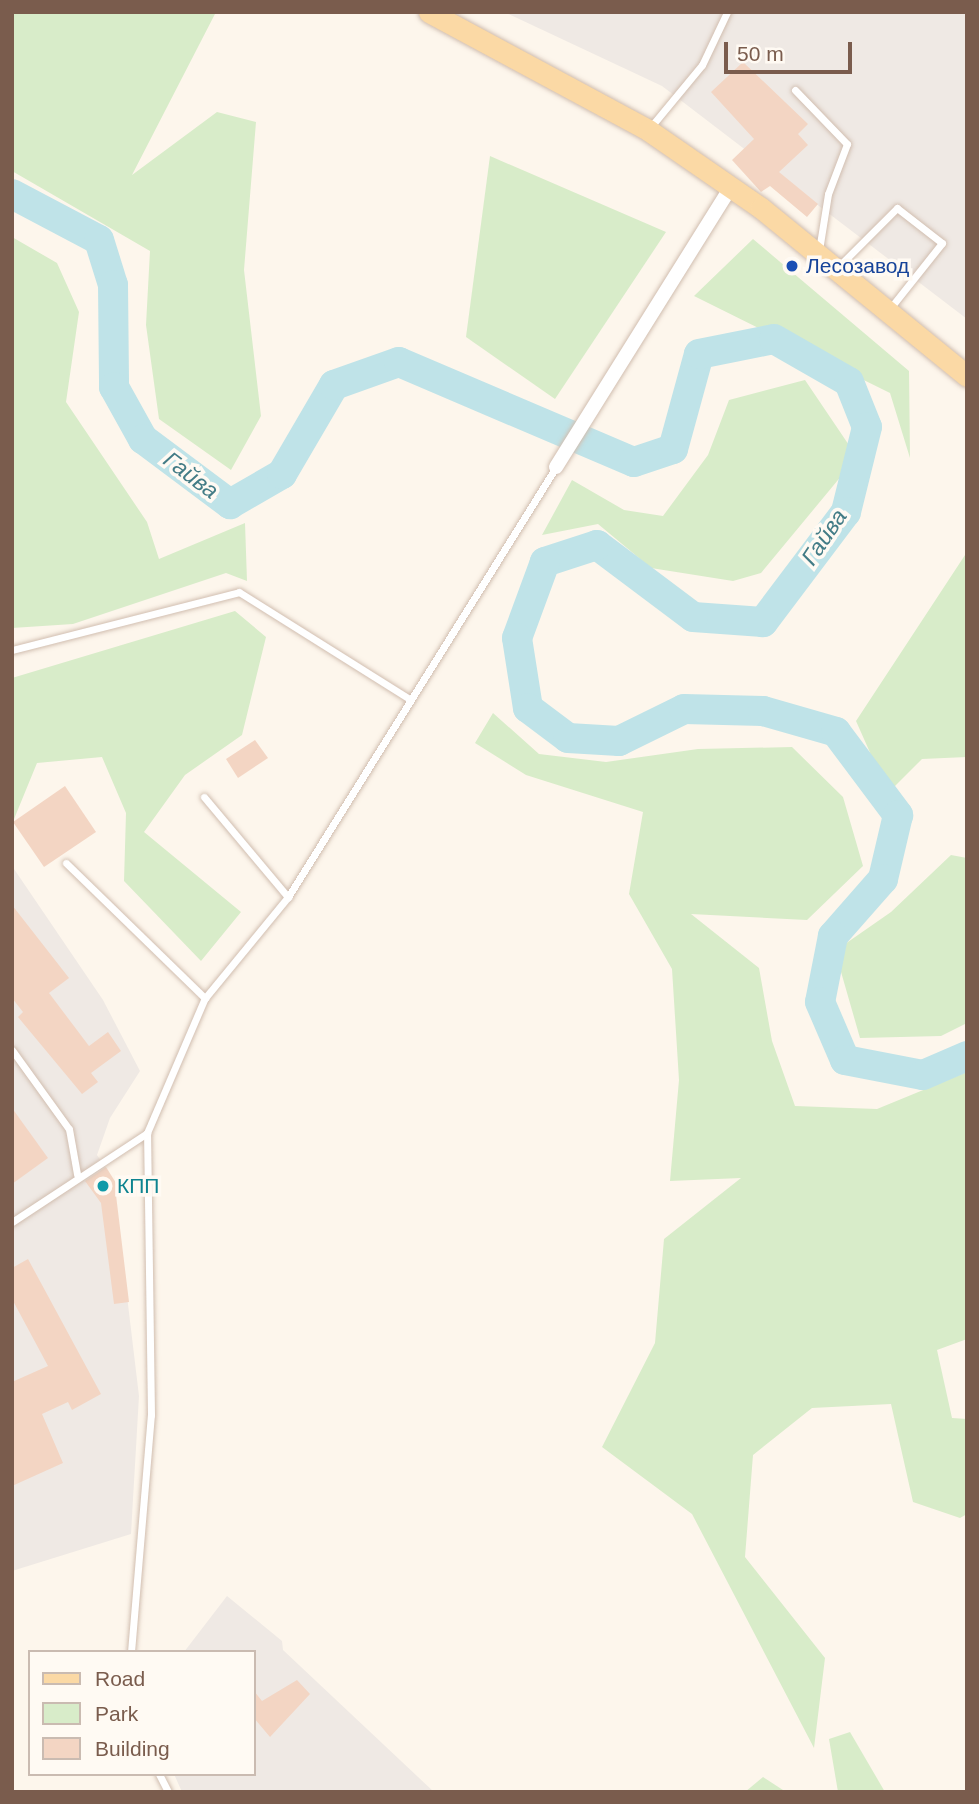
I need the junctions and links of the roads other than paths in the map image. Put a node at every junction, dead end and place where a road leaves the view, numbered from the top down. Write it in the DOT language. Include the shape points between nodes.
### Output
graph roads {
  1 [pos="429,12"];
  2 [pos="727,12"];
  3 [pos="795,90"];
  4 [pos="648,130"];
  5 [pos="731,187"];
  6 [pos="818,254"];
  7 [pos="836,269"];
  8 [pos="888,312"];
  9 [pos="967,376"];
  10 [pos="556,467"];
  11 [pos="12,650"];
  12 [pos="408,698"];
  13 [pos="204,797"];
  14 [pos="66,863"];
  15 [pos="288,897"];
  16 [pos="205,998"];
  17 [pos="12,1051"];
  18 [pos="147,1133"];
  19 [pos="77,1174"];
  20 [pos="12,1222"];
  21 [pos="131,1650"];
  22 [pos="160,1776"];
  23 [pos="168,1792"];
  1 -- 4 [label="main road"];
  2 -- 4 [label="lane" via="702,65"];
  3 -- 6 [label="lane" via="847,144 828,194"];
  4 -- 5 [label="main road"];
  5 -- 6 [label="main road"];
  5 -- 10 [label="street"];
  6 -- 7 [label="main road"];
  7 -- 8 [label="main road"];
  7 -- 8 [label="lane" via="897,208 943,243"];
  8 -- 9 [label="main road"];
  10 -- 12 [label="lane"];
  11 -- 12 [label="lane" via="239,592"];
  12 -- 15 [label="lane"];
  13 -- 15 [label="lane"];
  14 -- 16 [label="lane"];
  15 -- 16 [label="lane"];
  16 -- 18 [label="lane"];
  17 -- 19 [label="lane" via="69,1129"];
  18 -- 19 [label="lane"];
  18 -- 21 [label="lane" via="153,1363"];
  19 -- 20 [label="lane"];
  22 -- 23 [label="lane"];
}
